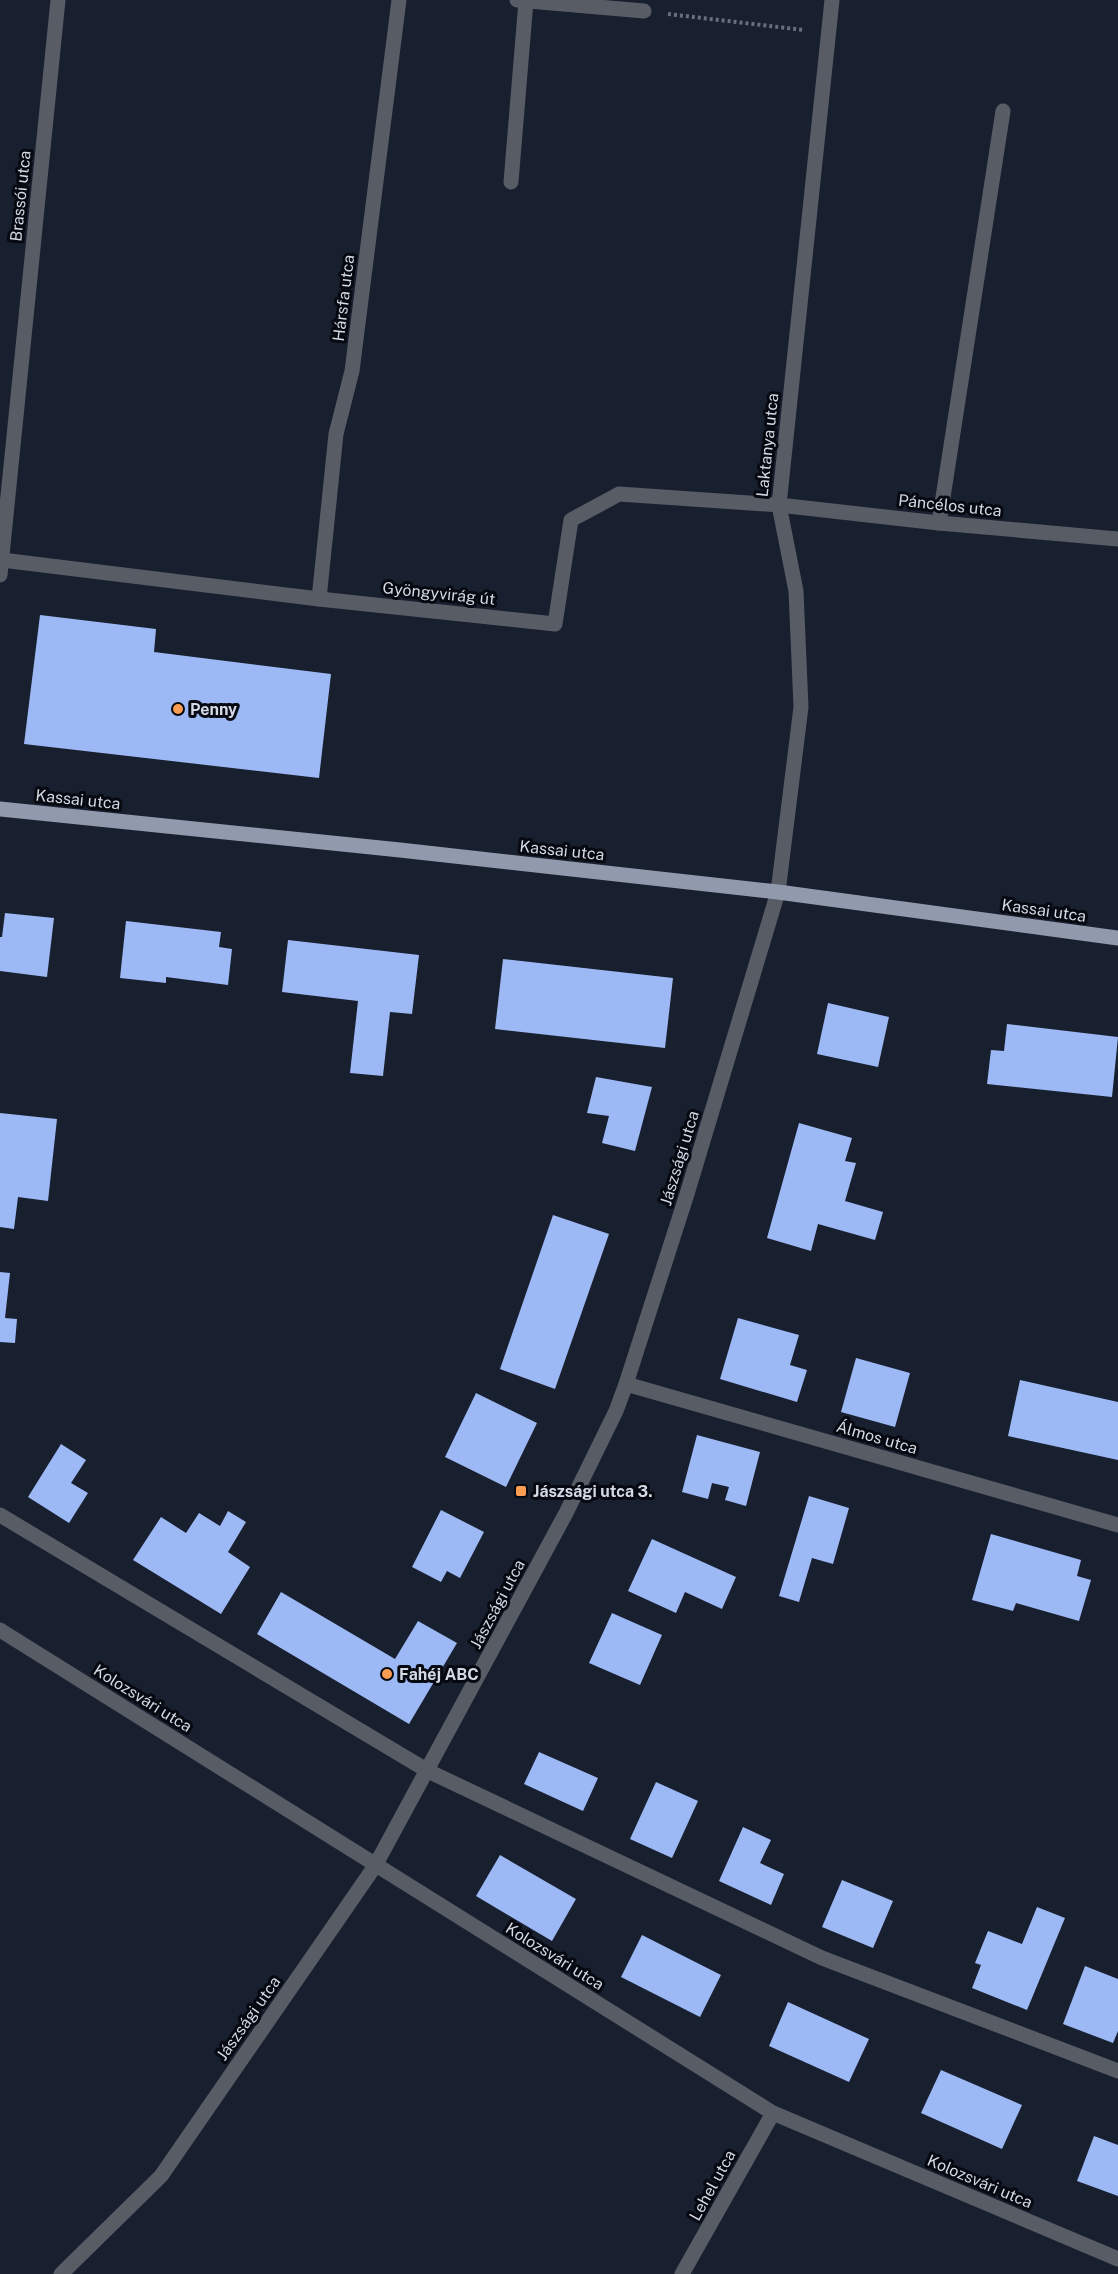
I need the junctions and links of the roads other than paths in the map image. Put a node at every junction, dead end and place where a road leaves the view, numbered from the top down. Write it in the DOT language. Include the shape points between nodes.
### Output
graph roads {
  1 [pos="58,0"];
  2 [pos="399,0"];
  3 [pos="521,0"];
  4 [pos="832,0"];
  5 [pos="644,11"];
  6 [pos="1003,111"];
  7 [pos="511,182"];
  8 [pos="779,505"];
  9 [pos="939,523"];
  10 [pos="1118,539"];
  11 [pos="1,568"];
  12 [pos="319,599"];
  13 [pos="0,809"];
  14 [pos="778,892"];
  15 [pos="1118,938"];
  16 [pos="626,1384"];
  17 [pos="0,1515"];
  18 [pos="1118,1525"];
  19 [pos="0,1630"];
  20 [pos="428,1771"];
  21 [pos="375,1866"];
  22 [pos="1118,2071"];
  23 [pos="772,2113"];
  24 [pos="1118,2259"];
  25 [pos="61,2274"];
  26 [pos="682,2274"];
  1 -- 11 [label="street, Brassói utca"];
  2 -- 12 [label="street, Hársfa utca" via="352,371 336,434"];
  3 -- 5 [label="street"];
  3 -- 7 [label="street"];
  4 -- 8 [label="street, Laktanya utca"];
  6 -- 9 [label="street"];
  8 -- 9 [label="street, Páncélos utca"];
  8 -- 12 [label="street, Gyöngyvirág út" via="619,494 571,519 555,624"];
  8 -- 14 [label="street, Laktanya utca" via="796,591 801,707"];
  9 -- 10 [label="street, Páncélos utca"];
  11 -- 12 [label="street, Gyöngyvirág út"];
  13 -- 14 [label="main road, Kassai utca"];
  14 -- 15 [label="main road, Kassai utca"];
  14 -- 16 [label="street, Jászsági utca"];
  16 -- 18 [label="street, Álmos utca"];
  16 -- 20 [label="street, Jászsági utca" via="566,1513"];
  17 -- 20 [label="street"];
  19 -- 21 [label="street, Kolozsvári utca"];
  20 -- 21 [label="street, Jászsági utca"];
  20 -- 22 [label="street" via="822,1958"];
  21 -- 23 [label="street, Kolozsvári utca"];
  21 -- 25 [label="street, Jászsági utca" via="160,2176"];
  23 -- 24 [label="street, Kolozsvári utca"];
  23 -- 26 [label="street, Lehel utca"];
}
